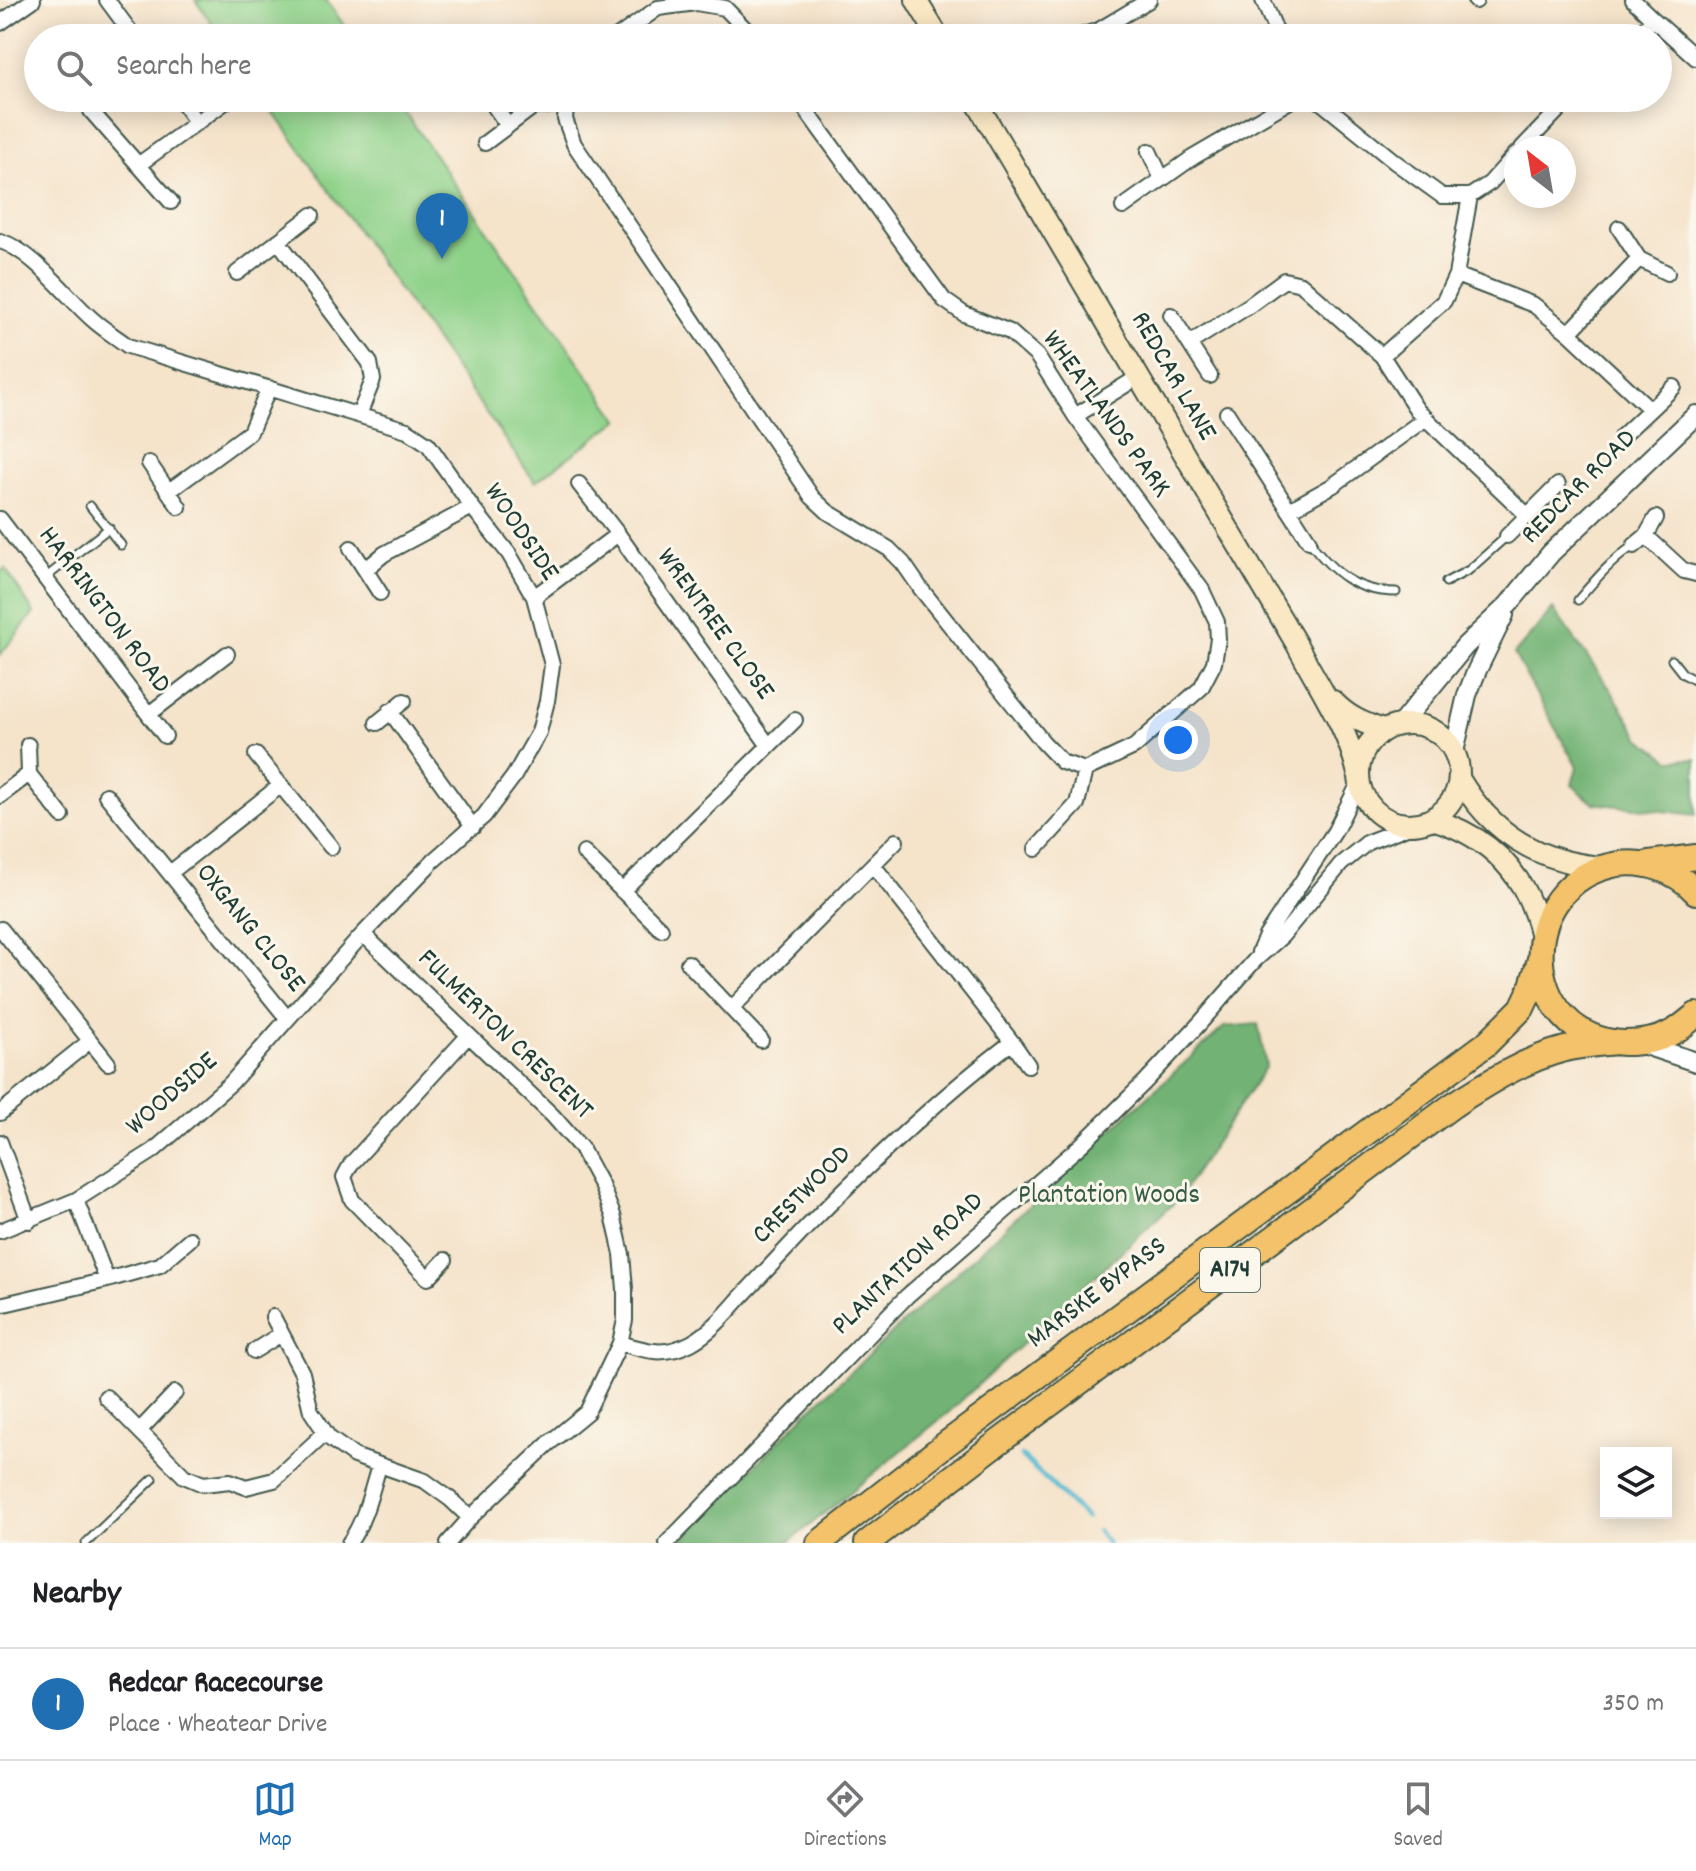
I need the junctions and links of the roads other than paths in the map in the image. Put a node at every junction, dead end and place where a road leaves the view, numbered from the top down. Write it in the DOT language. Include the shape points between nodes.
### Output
graph roads {
  1 [pos="33,0"];
  2 [pos="107,0"];
  3 [pos="916,0"];
  4 [pos="1117,0"];
  5 [pos="1149,0"];
  6 [pos="1263,0"];
  7 [pos="1633,0"];
  8 [pos="727,4"];
  9 [pos="1126,14"];
  10 [pos="1653,19"];
  11 [pos="0,23"];
  12 [pos="125,24"];
  13 [pos="636,24"];
  14 [pos="743,24"];
  15 [pos="931,24"];
  16 [pos="1109,24"];
  17 [pos="1273,24"];
  18 [pos="1648,24"];
  19 [pos="1659,24"];
  20 [pos="1672,36"];
  21 [pos="1696,58"];
  22 [pos="92,112"];
  23 [pos="189,112"];
  24 [pos="212,112"];
  25 [pos="498,112"];
  26 [pos="526,112"];
  27 [pos="566,112"];
  28 [pos="807,112"];
  29 [pos="982,112"];
  30 [pos="1271,112"];
  31 [pos="1333,112"];
  32 [pos="1557,112"];
  33 [pos="197,123"];
  34 [pos="508,126"];
  35 [pos="1534,136"];
  36 [pos="485,143"];
  37 [pos="1149,151"];
  38 [pos="138,165"];
  39 [pos="1504,167"];
  40 [pos="1162,179"];
  41 [pos="1470,196"];
  42 [pos="171,202"];
  43 [pos="1123,207"];
  44 [pos="312,215"];
  45 [pos="1619,228"];
  46 [pos="0,241"];
  47 [pos="278,241"];
  48 [pos="1639,259"];
  49 [pos="237,273"];
  50 [pos="1667,273"];
  51 [pos="1456,275"];
  52 [pos="1171,315"];
  53 [pos="1569,333"];
  54 [pos="1190,343"];
  55 [pos="1382,356"];
  56 [pos="1140,376"];
  57 [pos="1210,376"];
  58 [pos="1674,387"];
  59 [pos="269,388"];
  60 [pos="1650,409"];
  61 [pos="1227,413"];
  62 [pos="359,415"];
  63 [pos="1696,415"];
  64 [pos="1075,416"];
  65 [pos="1426,418"];
  66 [pos="1621,437"];
  67 [pos="149,463"];
  68 [pos="579,484"];
  69 [pos="1558,485"];
  70 [pos="169,491"];
  71 [pos="90,506"];
  72 [pos="179,507"];
  73 [pos="472,507"];
  74 [pos="1289,510"];
  75 [pos="1527,515"];
  76 [pos="1656,518"];
  77 [pos="0,519"];
  78 [pos="109,528"];
  79 [pos="618,534"];
  80 [pos="1507,536"];
  81 [pos="1309,541"];
  82 [pos="1640,541"];
  83 [pos="121,545"];
  84 [pos="351,548"];
  85 [pos="365,570"];
  86 [pos="1696,574"];
  87 [pos="45,578"];
  88 [pos="1446,582"];
  89 [pos="1396,592"];
  90 [pos="380,593"];
  91 [pos="534,597"];
  92 [pos="1578,600"];
  93 [pos="1508,605"];
  94 [pos="227,654"];
  95 [pos="1672,660"];
  96 [pos="1696,681"];
  97 [pos="1319,687"];
  98 [pos="404,701"];
  99 [pos="390,711"];
  100 [pos="149,714"];
  101 [pos="795,720"];
  102 [pos="377,723"];
  103 [pos="1391,728"];
  104 [pos="165,736"];
  105 [pos="28,745"];
  106 [pos="769,746"];
  107 [pos="1454,752"];
  108 [pos="256,755"];
  109 [pos="1085,770"];
  110 [pos="29,774"];
  111 [pos="1358,778"];
  112 [pos="1459,778"];
  113 [pos="281,785"];
  114 [pos="106,795"];
  115 [pos="0,796"];
  116 [pos="62,816"];
  117 [pos="1422,822"];
  118 [pos="473,827"];
  119 [pos="896,841"];
  120 [pos="331,847"];
  121 [pos="1036,849"];
  122 [pos="584,853"];
  123 [pos="1696,857"];
  124 [pos="1643,864"];
  125 [pos="873,865"];
  126 [pos="1604,867"];
  127 [pos="170,873"];
  128 [pos="622,891"];
  129 [pos="1696,892"];
  130 [pos="1,929"];
  131 [pos="661,929"];
  132 [pos="363,934"];
  133 [pos="1541,948"];
  134 [pos="1255,960"];
  135 [pos="688,963"];
  136 [pos="732,1008"];
  137 [pos="1696,1015"];
  138 [pos="287,1018"];
  139 [pos="468,1036"];
  140 [pos="761,1040"];
  141 [pos="90,1041"];
  142 [pos="1012,1042"];
  143 [pos="1627,1043"];
  144 [pos="1696,1062"];
  145 [pos="108,1063"];
  146 [pos="1028,1065"];
  147 [pos="0,1113"];
  148 [pos="0,1142"];
  149 [pos="76,1200"];
  150 [pos="29,1221"];
  151 [pos="0,1231"];
  152 [pos="190,1239"];
  153 [pos="445,1260"];
  154 [pos="107,1280"];
  155 [pos="0,1305"];
  156 [pos="273,1317"];
  157 [pos="281,1334"];
  158 [pos="620,1343"];
  159 [pos="254,1351"];
  160 [pos="175,1393"];
  161 [pos="106,1397"];
  162 [pos="140,1430"];
  163 [pos="325,1433"];
  164 [pos="379,1466"];
  165 [pos="153,1479"];
  166 [pos="470,1518"];
  167 [pos="352,1539"];
  168 [pos="86,1543"];
  169 [pos="370,1543"];
  170 [pos="448,1543"];
  171 [pos="667,1543"];
  172 [pos="819,1543"];
  173 [pos="867,1543"];
  1 -- 11 [label="street"];
  2 -- 12 [label="street"];
  3 -- 15 [label="main road"];
  4 -- 9 [label="street"];
  5 -- 9 [label="street"];
  6 -- 17 [label="street"];
  7 -- 10 [label="street"];
  8 -- 13 [label="street" via="658,8"];
  8 -- 14 [label="street"];
  9 -- 16 [label="street"];
  10 -- 18 [label="street"];
  10 -- 19 [label="street"];
  20 -- 21 [label="street"];
  22 -- 38 [label="street"];
  23 -- 33 [label="street"];
  24 -- 33 [label="street"];
  25 -- 34 [label="street"];
  26 -- 34 [label="street"];
  27 -- 109 [label="street" via="574,144 812,497 889,549 1043,742 1062,762"];
  28 -- 64 [label="street, WHEATLANDS PARK" via="944,300 1010,332 1037,356"];
  29 -- 56 [label="main road, REDCAR LANE"];
  30 -- 40 [label="street"];
  31 -- 41 [label="street" via="1442,196"];
  32 -- 35 [label="street"];
  33 -- 38 [label="street"];
  34 -- 36 [label="street"];
  37 -- 40 [label="street"];
  38 -- 42 [label="street"];
  39 -- 41 [label="street"];
  40 -- 43 [label="street"];
  41 -- 51 [label="street"];
  44 -- 47 [label="street"];
  45 -- 48 [label="street"];
  46 -- 59 [label="street, WOODSIDE" via="35,263 128,346"];
  47 -- 49 [label="street"];
  47 -- 62 [label="street" via="370,363 373,380"];
  48 -- 50 [label="street"];
  48 -- 53 [label="street"];
  51 -- 53 [label="street" via="1534,305"];
  51 -- 55 [label="street" via="1444,301"];
  52 -- 54 [label="street"];
  53 -- 60 [label="street"];
  54 -- 55 [label="street" via="1284,280 1301,284"];
  54 -- 57 [label="street"];
  55 -- 65 [label="street"];
  56 -- 64 [label="street"];
  56 -- 97 [label="main road, REDCAR LANE"];
  58 -- 60 [label="street"];
  59 -- 62 [label="street, WOODSIDE"];
  59 -- 70 [label="street" via="250,432"];
  60 -- 66 [label="street"];
  61 -- 74 [label="street"];
  62 -- 73 [label="street, WOODSIDE" via="407,430 428,444"];
  63 -- 93 [label="street, REDCAR ROAD" via="1551,553"];
  64 -- 109 [label="street, WHEATLANDS PARK" via="1202,590 1217,622 1218,639 1214,663 1201,688 1134,747"];
  65 -- 74 [label="street" via="1332,486"];
  65 -- 75 [label="street"];
  67 -- 70 [label="street"];
  68 -- 79 [label="street, WRENTREE CLOSE"];
  69 -- 75 [label="street"];
  70 -- 72 [label="street"];
  71 -- 78 [label="lane"];
  73 -- 85 [label="street" via="384,554"];
  73 -- 91 [label="street, WOODSIDE"];
  74 -- 81 [label="street"];
  75 -- 80 [label="street"];
  76 -- 82 [label="street"];
  77 -- 87 [label="street, HARRINGTON ROAD"];
  78 -- 83 [label="lane"];
  78 -- 87 [label="lane"];
  79 -- 91 [label="street, WRENTREE CLOSE"];
  79 -- 106 [label="street, WRENTREE CLOSE"];
  80 -- 88 [label="lane" via="1469,570"];
  81 -- 89 [label="lane" via="1341,576 1367,589"];
  82 -- 86 [label="street"];
  82 -- 92 [label="lane" via="1610,564"];
  84 -- 85 [label="street"];
  85 -- 90 [label="street"];
  87 -- 100 [label="street, HARRINGTON ROAD"];
  91 -- 118 [label="street, WOODSIDE" via="552,665 539,732 514,776"];
  93 -- 103 [label="street, REDCAR ROAD"];
  93 -- 107 [label="street, REDCAR ROAD" via="1467,695"];
  94 -- 100 [label="street"];
  95 -- 96 [label="lane"];
  97 -- 103 [label="main road, REDCAR LANE" via="1353,719"];
  97 -- 111 [label="main road, REDCAR LANE" via="1351,746"];
  98 -- 99 [label="street"];
  99 -- 102 [label="street"];
  99 -- 118 [label="street"];
  100 -- 104 [label="street, HARRINGTON ROAD"];
  101 -- 106 [label="street, WRENTREE CLOSE"];
  103 -- 107 [label="main road" via="1416,724 1431,729"];
  103 -- 111 [label="main road" via="1362,754"];
  105 -- 110 [label="street"];
  106 -- 128 [label="street, WRENTREE CLOSE"];
  107 -- 112 [label="main road"];
  108 -- 113 [label="street"];
  109 -- 121 [label="street" via="1077,804"];
  110 -- 115 [label="street"];
  110 -- 116 [label="street"];
  111 -- 117 [label="main road" via="1366,802 1381,817 1401,824"];
  111 -- 134 [label="street, PLANTATION ROAD" via="1335,831"];
  112 -- 117 [label="main road" via="1446,809"];
  112 -- 126 [label="main road" via="1485,814 1519,842 1551,858"];
  113 -- 120 [label="street"];
  113 -- 127 [label="street, OXGANG CLOSE"];
  114 -- 127 [label="street, OXGANG CLOSE"];
  117 -- 133 [label="main road" via="1465,831 1506,863 1529,897"];
  117 -- 134 [label="street, PLANTATION ROAD" via="1368,842 1341,864 1282,936"];
  118 -- 132 [label="street, WOODSIDE"];
  119 -- 125 [label="street"];
  122 -- 128 [label="street"];
  123 -- 124 [label="main road, A174"];
  124 -- 126 [label="main road, A174"];
  124 -- 129 [label="main road, A174" via="1677,876"];
  125 -- 136 [label="street"];
  125 -- 142 [label="street"];
  126 -- 133 [label="main road, A174" via="1563,893 1549,914"];
  127 -- 138 [label="street, OXGANG CLOSE"];
  128 -- 131 [label="street"];
  130 -- 141 [label="street"];
  132 -- 138 [label="street, WOODSIDE"];
  132 -- 139 [label="street, FULMERTON CRESCENT"];
  133 -- 143 [label="main road" via="1551,997 1568,1018 1589,1034"];
  133 -- 172 [label="main road, MARSKE BYPASS / A174" via="1522,1008 1486,1044"];
  134 -- 171 [label="street, PLANTATION ROAD" via="1145,1082 1081,1145 907,1296"];
  135 -- 136 [label="street"];
  136 -- 140 [label="street"];
  137 -- 143 [label="main road, A174" via="1670,1034"];
  138 -- 149 [label="street, WOODSIDE" via="231,1083 182,1128"];
  139 -- 153 [label="street" via="344,1177 352,1200 428,1278"];
  139 -- 158 [label="street, FULMERTON CRESCENT" via="553,1116 581,1148 601,1185 622,1254 625,1320"];
  141 -- 145 [label="street"];
  141 -- 147 [label="street"];
  142 -- 146 [label="street"];
  142 -- 158 [label="street, CRESTWOOD" via="903,1134 693,1342 652,1352"];
  143 -- 144 [label="street"];
  143 -- 173 [label="main road, A174" via="1567,1048 1495,1077"];
  148 -- 150 [label="street"];
  149 -- 150 [label="street, WOODSIDE"];
  149 -- 154 [label="street"];
  150 -- 151 [label="street, WOODSIDE"];
  152 -- 154 [label="street" via="160,1265"];
  154 -- 155 [label="street"];
  156 -- 157 [label="street"];
  157 -- 159 [label="street"];
  157 -- 163 [label="street"];
  158 -- 166 [label="street, FULMERTON CRESCENT" via="587,1412"];
  160 -- 162 [label="street"];
  161 -- 162 [label="street"];
  162 -- 163 [label="street" via="184,1476 203,1484 230,1481 246,1487 274,1480"];
  163 -- 164 [label="street" via="354,1456"];
  164 -- 166 [label="street" via="425,1481"];
  164 -- 167 [label="street"];
  165 -- 168 [label="lane"];
  166 -- 170 [label="street, FULMERTON CRESCENT"];
  167 -- 169 [label="street"];
}
